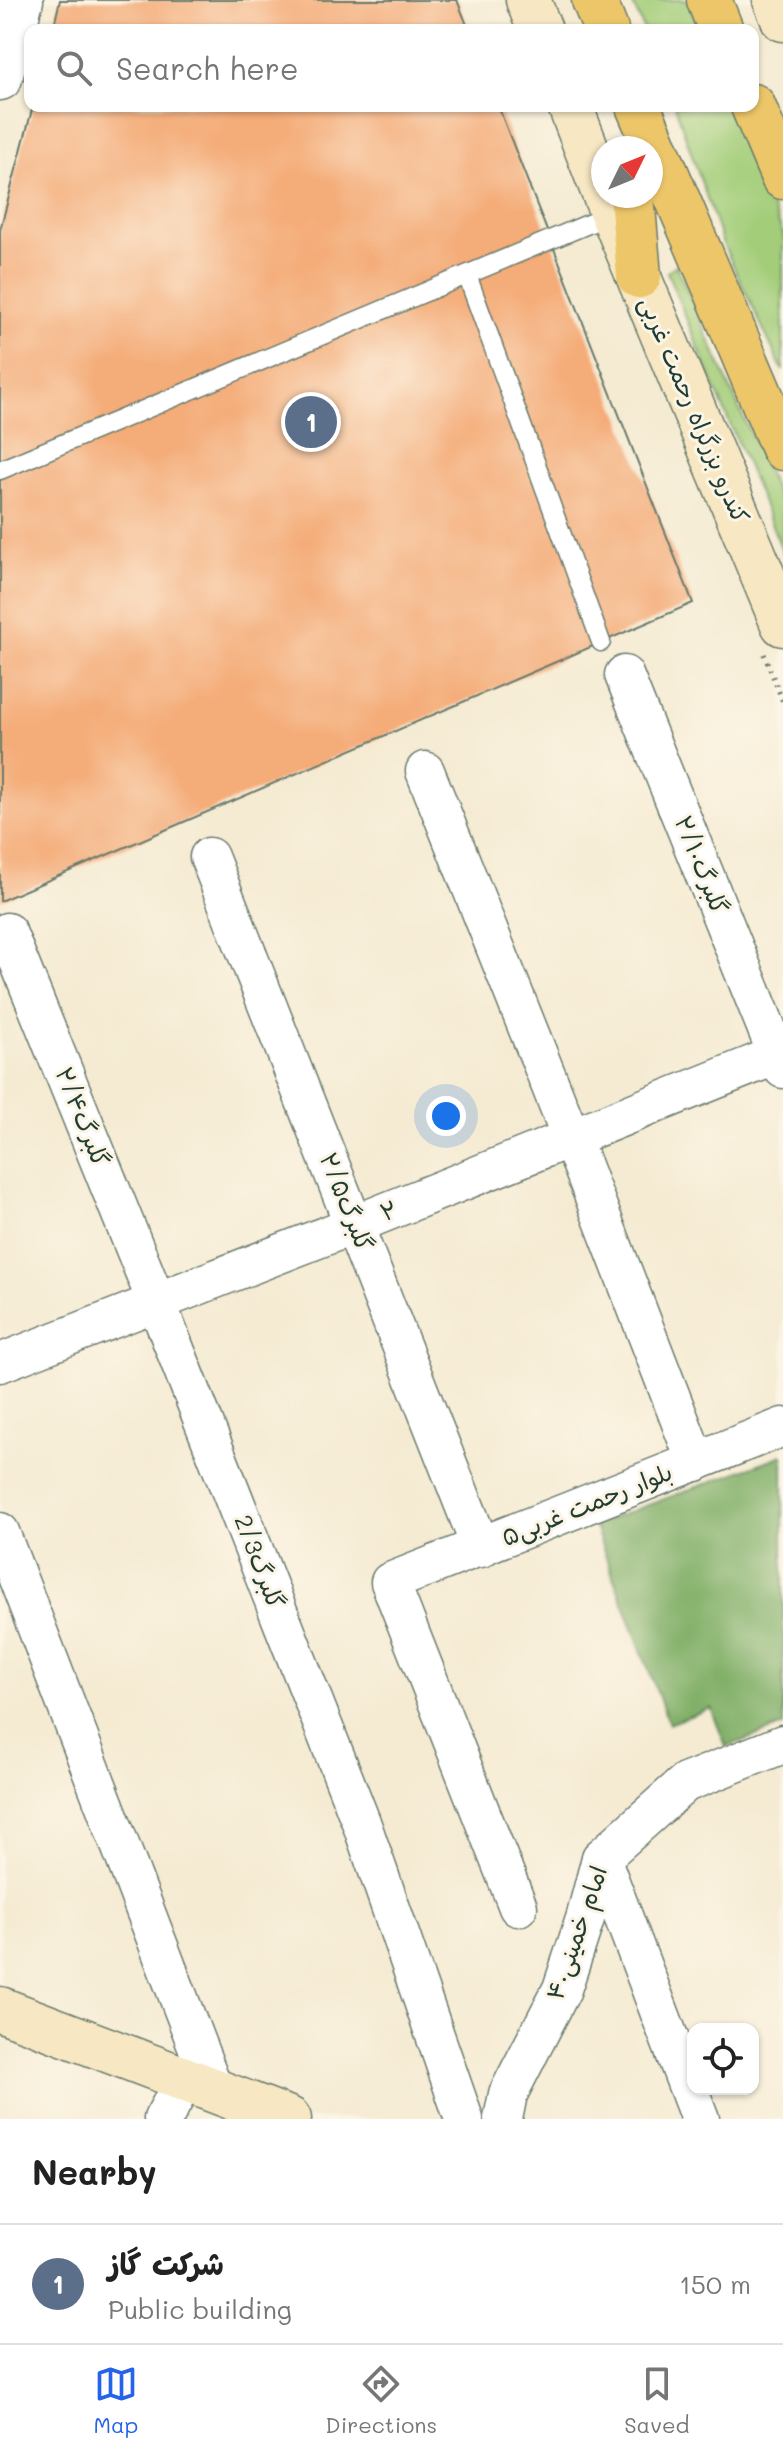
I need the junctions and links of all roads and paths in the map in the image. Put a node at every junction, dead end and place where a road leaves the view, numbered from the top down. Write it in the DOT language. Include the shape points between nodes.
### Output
graph roads {
  1 [pos="21,0"];
  2 [pos="528,0"];
  3 [pos="594,0"];
  4 [pos="709,0"];
  5 [pos="775,0"];
  6 [pos="783,19"];
  7 [pos="538,24"];
  8 [pos="604,24"];
  9 [pos="719,24"];
  10 [pos="0,78"];
  11 [pos="573,112"];
  12 [pos="625,112"];
  13 [pos="641,112"];
  14 [pos="756,112"];
  15 [pos="627,136"];
  16 [pos="591,151"];
  17 [pos="783,177"];
  18 [pos="596,208"];
  19 [pos="616,208"];
  20 [pos="467,275"];
  21 [pos="639,276"];
  22 [pos="783,448"];
  23 [pos="0,470"];
  24 [pos="772,636"];
  25 [pos="601,642"];
  26 [pos="624,675"];
  27 [pos="783,702"];
  28 [pos="425,771"];
  29 [pos="209,857"];
  30 [pos="7,932"];
  31 [pos="780,1062"];
  32 [pos="571,1137"];
  33 [pos="356,1224"];
  34 [pos="156,1301"];
  35 [pos="0,1363"];
  36 [pos="783,1427"];
  37 [pos="696,1462"];
  38 [pos="0,1532"];
  39 [pos="481,1548"];
  40 [pos="783,1744"];
  41 [pos="601,1858"];
  42 [pos="518,1907"];
  43 [pos="0,2009"];
  44 [pos="200,2084"];
  45 [pos="163,2119"];
  46 [pos="289,2119"];
  47 [pos="464,2119"];
  48 [pos="503,2119"];
  49 [pos="700,2119"];
  1 -- 10 [label="street"];
  2 -- 7 [label="main road"];
  3 -- 8 [label="highway"];
  4 -- 9 [label="highway"];
  5 -- 6 [label="main road"];
  11 -- 16 [label="main road"];
  12 -- 15 [label="highway"];
  13 -- 22 [label="highway"];
  14 -- 17 [label="highway"];
  18 -- 20 [label="lane"];
  19 -- 21 [label="highway"];
  20 -- 23 [label="lane"];
  20 -- 25 [label="lane"];
  21 -- 24 [label="main road, کندرو بزرگراه رحمت غربی"];
  24 -- 27 [label="path"];
  26 -- 31 [label="street, گلبرگ۲/۱۰"];
  28 -- 32 [label="street"];
  29 -- 33 [label="street, گلبرگ۲/۵"];
  30 -- 34 [label="street, گلبرگ۲/۴"];
  31 -- 32 [label="street, ۲"];
  32 -- 33 [label="street, ۲"];
  32 -- 37 [label="street"];
  33 -- 34 [label="street, ۲"];
  33 -- 39 [label="street, گلبرگ۲/۵"];
  34 -- 35 [label="street, ۲"];
  34 -- 47 [label="street, 2/3گلبرگ" via="361,1822"];
  36 -- 37 [label="street, بلوار رحمت غربی۵"];
  37 -- 39 [label="street, بلوار رحمت غربی۵"];
  38 -- 44 [label="street" via="79,1737"];
  39 -- 42 [label="street, بلوار رحمت غربی۵" via="390,1582"];
  40 -- 41 [label="street, امام خمینی۴۰" via="685,1783"];
  41 -- 48 [label="street, امام خمینی۴۰" via="562,1989 508,2094"];
  41 -- 49 [label="street"];
  43 -- 44 [label="main road"];
  44 -- 45 [label="street"];
  44 -- 46 [label="main road"];
}
